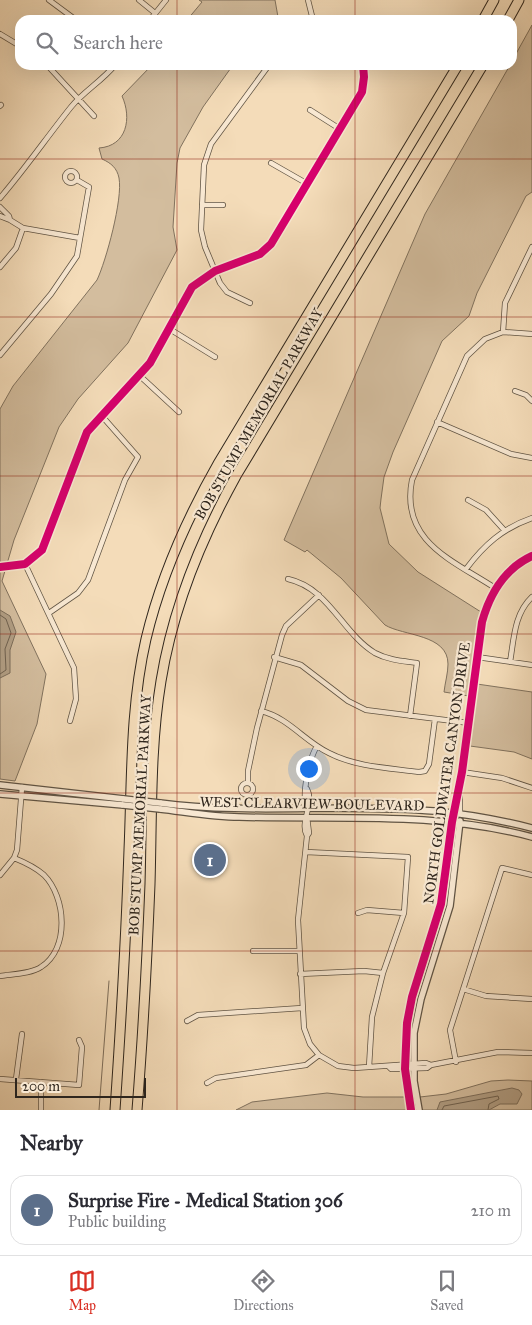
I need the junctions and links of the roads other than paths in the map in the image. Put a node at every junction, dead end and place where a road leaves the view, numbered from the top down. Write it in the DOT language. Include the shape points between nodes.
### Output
graph roads {
  1 [pos="49,0"];
  2 [pos="139,0"];
  3 [pos="166,0"];
  4 [pos="308,0"];
  5 [pos="494,0"];
  6 [pos="519,0"];
  7 [pos="155,13"];
  8 [pos="69,15"];
  9 [pos="312,15"];
  10 [pos="486,15"];
  11 [pos="511,15"];
  12 [pos="0,34"];
  13 [pos="15,43"];
  14 [pos="52,70"];
  15 [pos="110,70"];
  16 [pos="265,70"];
  17 [pos="363,70"];
  18 [pos="455,70"];
  19 [pos="481,70"];
  20 [pos="80,100"];
  21 [pos="310,110"];
  22 [pos="94,116"];
  23 [pos="340,129"];
  24 [pos="271,163"];
  25 [pos="77,180"];
  26 [pos="306,183"];
  27 [pos="0,198"];
  28 [pos="202,205"];
  29 [pos="224,205"];
  30 [pos="0,207"];
  31 [pos="0,216"];
  32 [pos="10,220"];
  33 [pos="22,228"];
  34 [pos="80,238"];
  35 [pos="532,247"];
  36 [pos="0,267"];
  37 [pos="215,271"];
  38 [pos="250,302"];
  39 [pos="168,328"];
  40 [pos="503,332"];
  41 [pos="532,334"];
  42 [pos="0,355"];
  43 [pos="215,357"];
  44 [pos="140,376"];
  45 [pos="516,391"];
  46 [pos="532,401"];
  47 [pos="179,412"];
  48 [pos="102,415"];
  49 [pos="437,422"];
  50 [pos="532,458"];
  51 [pos="468,500"];
  52 [pos="532,518"];
  53 [pos="505,531"];
  54 [pos="532,556"];
  55 [pos="25,564"];
  56 [pos="0,567"];
  57 [pos="466,569"];
  58 [pos="288,579"];
  59 [pos="495,588"];
  60 [pos="319,595"];
  61 [pos="532,597"];
  62 [pos="49,612"];
  63 [pos="274,657"];
  64 [pos="477,658"];
  65 [pos="510,662"];
  66 [pos="532,665"];
  67 [pos="261,711"];
  68 [pos="410,716"];
  69 [pos="435,719"];
  70 [pos="70,721"];
  71 [pos="469,724"];
  72 [pos="316,746"];
  73 [pos="462,772"];
  74 [pos="248,783"];
  75 [pos="0,786"];
  76 [pos="22,787"];
  77 [pos="532,788"];
  78 [pos="0,794"];
  79 [pos="22,795"];
  80 [pos="124,802"];
  81 [pos="160,806"];
  82 [pos="308,809"];
  83 [pos="457,814"];
  84 [pos="307,817"];
  85 [pos="452,822"];
  86 [pos="460,822"];
  87 [pos="532,828"];
  88 [pos="532,837"];
  89 [pos="306,852"];
  90 [pos="14,858"];
  91 [pos="0,874"];
  92 [pos="532,875"];
  93 [pos="404,912"];
  94 [pos="358,913"];
  95 [pos="253,951"];
  96 [pos="298,951"];
  97 [pos="383,973"];
  98 [pos="300,974"];
  99 [pos="0,976"];
  100 [pos="463,989"];
  101 [pos="532,999"];
  102 [pos="302,1008"];
  103 [pos="187,1021"];
  104 [pos="22,1034"];
  105 [pos="80,1040"];
  106 [pos="532,1053"];
  107 [pos="319,1055"];
  108 [pos="456,1062"];
  109 [pos="409,1066"];
  110 [pos="368,1067"];
  111 [pos="0,1078"];
  112 [pos="16,1079"];
  113 [pos="41,1082"];
  114 [pos="207,1084"];
  115 [pos="41,1110"];
  116 [pos="115,1110"];
  117 [pos="137,1110"];
  118 [pos="410,1110"];
  119 [pos="420,1110"];
  1 -- 8 [label="street"];
  2 -- 7 [label="street"];
  3 -- 7 [label="street"];
  4 -- 9 [label="street"];
  5 -- 10 [label="highway"];
  6 -- 11 [label="highway"];
  12 -- 13 [label="street"];
  14 -- 20 [label="street"];
  15 -- 20 [label="street"];
  16 -- 28 [label="street" via="211,144 204,165"];
  17 -- 23 [label="street" via="362,92"];
  18 -- 116 [label="highway, BOB STUMP MEMORIAL PARKWAY" via="209,479 183,530 161,588 146,640 135,712"];
  19 -- 117 [label="highway, BOB STUMP MEMORIAL PARKWAY" via="231,485 182,592 164,660 155,727 147,961"];
  20 -- 22 [label="street"];
  20 -- 27 [label="street"];
  21 -- 23 [label="street"];
  23 -- 26 [label="street"];
  24 -- 26 [label="street"];
  25 -- 34 [label="street" via="89,186"];
  26 -- 37 [label="street" via="271,244 260,254"];
  28 -- 29 [label="street"];
  28 -- 37 [label="street" via="201,230"];
  30 -- 32 [label="street"];
  31 -- 32 [label="street"];
  32 -- 33 [label="street"];
  33 -- 34 [label="street"];
  33 -- 36 [label="street" via="16,248"];
  34 -- 42 [label="street" via="77,256 70,270"];
  35 -- 40 [label="street" via="505,303"];
  37 -- 38 [label="street" via="227,292"];
  37 -- 39 [label="street" via="192,287"];
  39 -- 43 [label="street"];
  39 -- 44 [label="street"];
  40 -- 41 [label="street"];
  40 -- 49 [label="street" via="485,339 467,356"];
  44 -- 47 [label="street"];
  44 -- 48 [label="street"];
  45 -- 46 [label="street"];
  48 -- 55 [label="street" via="87,432 42,550"];
  48 -- 62 [label="street" via="138,457 125,480 88,580 78,593"];
  49 -- 50 [label="street" via="511,454"];
  49 -- 57 [label="street" via="412,480 411,512 425,540"];
  51 -- 53 [label="street" via="486,510"];
  52 -- 53 [label="street"];
  53 -- 57 [label="street" via="487,544"];
  54 -- 59 [label="street, NORTH GOLDWATER CANYON DRIVE" via="509,571"];
  55 -- 56 [label="street"];
  55 -- 62 [label="street"];
  57 -- 59 [label="street"];
  58 -- 60 [label="street"];
  59 -- 64 [label="street, NORTH GOLDWATER CANYON DRIVE" via="482,622"];
  60 -- 63 [label="street" via="286,626"];
  60 -- 68 [label="street" via="373,652 416,663"];
  61 -- 65 [label="street" via="520,613"];
  62 -- 70 [label="street" via="74,668 77,683"];
  63 -- 67 [label="street"];
  63 -- 68 [label="street" via="310,670 356,706"];
  64 -- 65 [label="street"];
  64 -- 71 [label="street, NORTH GOLDWATER CANYON DRIVE"];
  65 -- 66 [label="street"];
  67 -- 72 [label="street" via="282,718"];
  67 -- 74 [label="street"];
  68 -- 69 [label="street"];
  69 -- 71 [label="street"];
  69 -- 72 [label="street" via="429,764 425,771 351,762"];
  71 -- 73 [label="street, NORTH GOLDWATER CANYON DRIVE"];
  72 -- 82 [label="street" via="309,763 305,804"];
  73 -- 77 [label="street" via="502,778"];
  73 -- 83 [label="street, NORTH GOLDWATER CANYON DRIVE"];
  75 -- 76 [label="street, WEST CLEARVIEW BOULEVARD"];
  76 -- 79 [label="street"];
  76 -- 80 [label="street, WEST CLEARVIEW BOULEVARD"];
  78 -- 79 [label="street, WEST CLEARVIEW BOULEVARD"];
  79 -- 80 [label="street, WEST CLEARVIEW BOULEVARD"];
  79 -- 90 [label="street"];
  80 -- 81 [label="street, WEST CLEARVIEW BOULEVARD, bridge"];
  81 -- 82 [label="street, WEST CLEARVIEW BOULEVARD"];
  81 -- 84 [label="street, WEST CLEARVIEW BOULEVARD" via="224,817"];
  82 -- 83 [label="street, WEST CLEARVIEW BOULEVARD" via="392,809"];
  82 -- 84 [label="street"];
  83 -- 85 [label="street, NORTH GOLDWATER CANYON DRIVE"];
  83 -- 86 [label="street, NORTH GOLDWATER CANYON DRIVE"];
  83 -- 87 [label="street, WEST CLEARVIEW BOULEVARD"];
  84 -- 85 [label="street, WEST CLEARVIEW BOULEVARD"];
  84 -- 89 [label="street" via="310,824"];
  85 -- 86 [label="street, WEST CLEARVIEW BOULEVARD"];
  85 -- 109 [label="street, NORTH GOLDWATER CANYON DRIVE" via="441,904 409,1012"];
  86 -- 88 [label="street, WEST CLEARVIEW BOULEVARD"];
  86 -- 109 [label="street, NORTH GOLDWATER CANYON DRIVE" via="450,906 419,1006"];
  89 -- 93 [label="street" via="408,857"];
  89 -- 96 [label="street"];
  90 -- 91 [label="street"];
  90 -- 99 [label="street" via="44,875 54,889 60,905 61,941 55,953 40,968"];
  92 -- 100 [label="street" via="502,868"];
  93 -- 94 [label="street" via="367,910"];
  93 -- 97 [label="street"];
  95 -- 96 [label="street"];
  96 -- 98 [label="street"];
  97 -- 98 [label="street"];
  97 -- 110 [label="street" via="372,1017"];
  98 -- 102 [label="street"];
  100 -- 101 [label="street" via="486,996"];
  100 -- 108 [label="street" via="450,1030"];
  102 -- 103 [label="street" via="198,1015"];
  102 -- 107 [label="street" via="304,1028 310,1044"];
  104 -- 112 [label="street"];
  105 -- 113 [label="street" via="79,1085"];
  106 -- 108 [label="street" via="498,1052"];
  107 -- 110 [label="street" via="338,1066"];
  107 -- 114 [label="street" via="306,1065 216,1078"];
  108 -- 109 [label="street" via="427,1068"];
  109 -- 110 [label="street" via="391,1069 388,1066"];
  109 -- 118 [label="street, NORTH GOLDWATER CANYON DRIVE"];
  109 -- 119 [label="street, NORTH GOLDWATER CANYON DRIVE"];
  111 -- 112 [label="street"];
  112 -- 113 [label="street"];
  113 -- 115 [label="street"];
}
